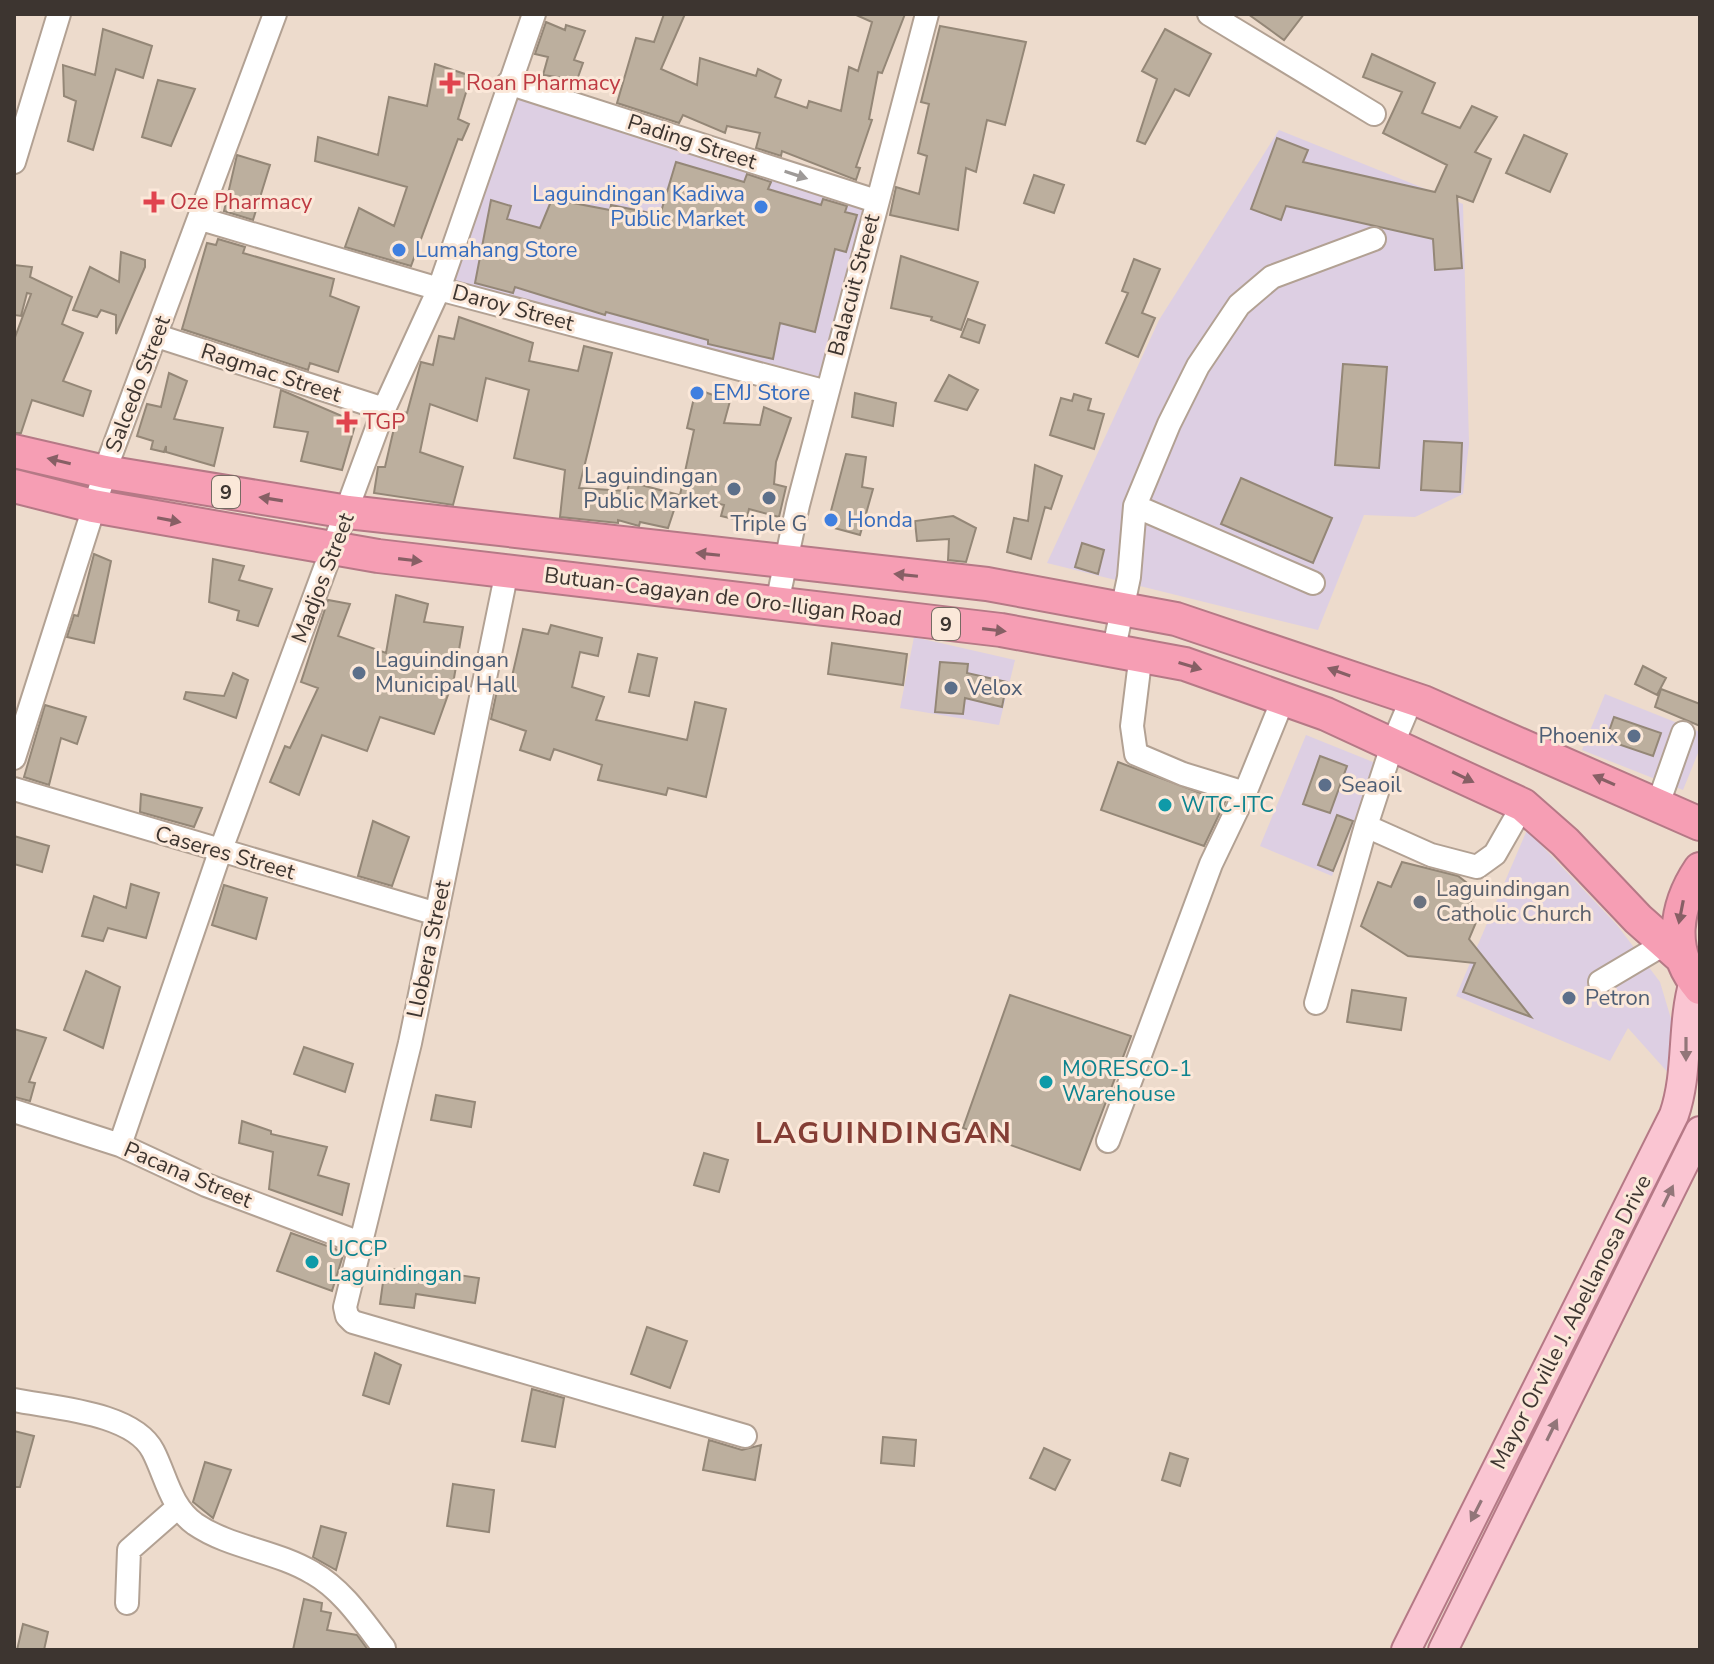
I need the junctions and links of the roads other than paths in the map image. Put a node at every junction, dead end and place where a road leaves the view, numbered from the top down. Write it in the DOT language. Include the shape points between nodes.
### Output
graph roads {
  1 [pos="59,14"];
  2 [pos="275,14"];
  3 [pos="534,14"];
  4 [pos="927,14"];
  5 [pos="1209,14"];
  6 [pos="508,83"];
  7 [pos="1374,114"];
  8 [pos="14,162"];
  9 [pos="876,201"];
  10 [pos="201,219"];
  11 [pos="1374,239"];
  12 [pos="439,289"];
  13 [pos="157,336"];
  14 [pos="827,392"];
  15 [pos="384,409"];
  16 [pos="14,451"];
  17 [pos="105,472"];
  18 [pos="14,486"];
  19 [pos="93,506"];
  20 [pos="1135,506"];
  21 [pos="348,512"];
  22 [pos="333,549"];
  23 [pos="786,563"];
  24 [pos="507,571"];
  25 [pos="1313,583"];
  26 [pos="777,603"];
  27 [pos="1121,608"];
  28 [pos="1128,651"];
  29 [pos="1284,697"];
  30 [pos="1412,698"];
  31 [pos="1683,733"];
  32 [pos="1393,743"];
  33 [pos="14,758"];
  34 [pos="14,789"];
  35 [pos="1245,793"];
  36 [pos="1658,804"];
  37 [pos="1523,805"];
  38 [pos="1700,824"];
  39 [pos="1366,826"];
  40 [pos="220,852"];
  41 [pos="1700,869"];
  42 [pos="437,914"];
  43 [pos="1685,968"];
  44 [pos="1600,982"];
  45 [pos="1316,1003"];
  46 [pos="14,1111"];
  47 [pos="1700,1131"];
  48 [pos="1108,1141"];
  49 [pos="120,1145"];
  50 [pos="360,1243"];
  51 [pos="14,1400"];
  52 [pos="745,1436"];
  53 [pos="178,1507"];
  54 [pos="127,1603"];
  55 [pos="384,1648"];
  56 [pos="1406,1650"];
  57 [pos="1443,1650"];
  1 -- 8 [label="street"];
  2 -- 10 [label="street, Salcedo Street"];
  3 -- 6 [label="street, Madjos Street"];
  4 -- 9 [label="street, Balacuit Street"];
  5 -- 7 [label="street"];
  6 -- 9 [label="street, Pading Street, one-way"];
  6 -- 12 [label="street, Madjos Street"];
  9 -- 14 [label="street, Balacuit Street"];
  10 -- 12 [label="street, Daroy Street"];
  10 -- 13 [label="street, Salcedo Street"];
  11 -- 20 [label="street" via="1272,277 1239,305 1180,400"];
  12 -- 14 [label="street, Daroy Street"];
  12 -- 15 [label="street, Madjos Street"];
  13 -- 15 [label="street, Ragmac Street"];
  13 -- 17 [label="street, Salcedo Street"];
  14 -- 23 [label="street, Balacuit Street"];
  15 -- 21 [label="street, Madjos Street"];
  17 -- 16 [label="highway, Butuan-Cagayan de Oro-Iligan Road / 9, one-way"];
  17 -- 19 [label="street, Salcedo Street"];
  21 -- 17 [label="highway, Butuan-Cagayan de Oro-Iligan Road / 9, one-way"];
  18 -- 19 [label="highway, Butuan-Cagayan de Oro-Iligan Road / 9"];
  19 -- 22 [label="highway, Butuan-Cagayan de Oro-Iligan Road / 9, one-way"];
  19 -- 33 [label="street, Salcedo Street"];
  20 -- 25 [label="street"];
  20 -- 27 [label="street"];
  21 -- 22 [label="street, Madjos Street"];
  23 -- 21 [label="highway, Butuan-Cagayan de Oro-Iligan Road / 9, one-way"];
  22 -- 24 [label="highway, Butuan-Cagayan de Oro-Iligan Road / 9, one-way"];
  22 -- 40 [label="street, Madjos Street"];
  23 -- 26 [label="street, Balacuit Street"];
  27 -- 23 [label="highway, Butuan-Cagayan de Oro-Iligan Road / 9, one-way" via="987,584"];
  24 -- 26 [label="highway, Butuan-Cagayan de Oro-Iligan Road / 9"];
  24 -- 42 [label="street, Llobera Street"];
  26 -- 28 [label="highway, Butuan-Cagayan de Oro-Iligan Road / 9, one-way"];
  27 -- 28 [label="street"];
  30 -- 27 [label="highway, Butuan-Cagayan de Oro-Iligan Road / 9, one-way" via="1176,619"];
  28 -- 29 [label="highway, Butuan-Cagayan de Oro-Iligan Road / 9, one-way"];
  28 -- 35 [label="street" via="1136,754"];
  29 -- 32 [label="highway, Butuan-Cagayan de Oro-Iligan Road / 9"];
  29 -- 35 [label="street"];
  30 -- 32 [label="street"];
  36 -- 30 [label="highway, Butuan-Cagayan de Oro-Iligan Road / 9, one-way"];
  31 -- 36 [label="street"];
  32 -- 37 [label="highway, Butuan-Cagayan de Oro-Iligan Road / 9, one-way"];
  32 -- 39 [label="street"];
  34 -- 40 [label="street, Caseres Street"];
  35 -- 48 [label="street" via="1211,864"];
  36 -- 38 [label="highway, Butuan-Cagayan de Oro-Iligan Road / 9"];
  37 -- 39 [label="street" via="1495,854 1477,867 1431,855"];
  37 -- 43 [label="highway, Butuan-Cagayan de Oro-Iligan Road / 9"];
  39 -- 45 [label="street"];
  40 -- 42 [label="street, Caseres Street"];
  40 -- 49 [label="street, Madjos Street"];
  41 -- 43 [label="highway, one-way" via="1679,911 1677,935"];
  42 -- 50 [label="street, Llobera Street" via="384,1161"];
  43 -- 44 [label="street"];
  43 -- 56 [label="main road, Mayor Orville J. Abellanosa Drive, one-way" via="1685,1077 1674,1115"];
  46 -- 49 [label="street, Pacana Street"];
  57 -- 47 [label="main road, Mayor Orville J. Abellanosa Drive, one-way"];
  49 -- 50 [label="street, Pacana Street" via="206,1185"];
  50 -- 52 [label="street, Llobera Street" via="345,1307 353,1322"];
  51 -- 53 [label="street" via="135,1430 151,1448"];
  53 -- 54 [label="street" via="129,1550"];
  53 -- 55 [label="street" via="195,1524 311,1571 332,1586"];
}
